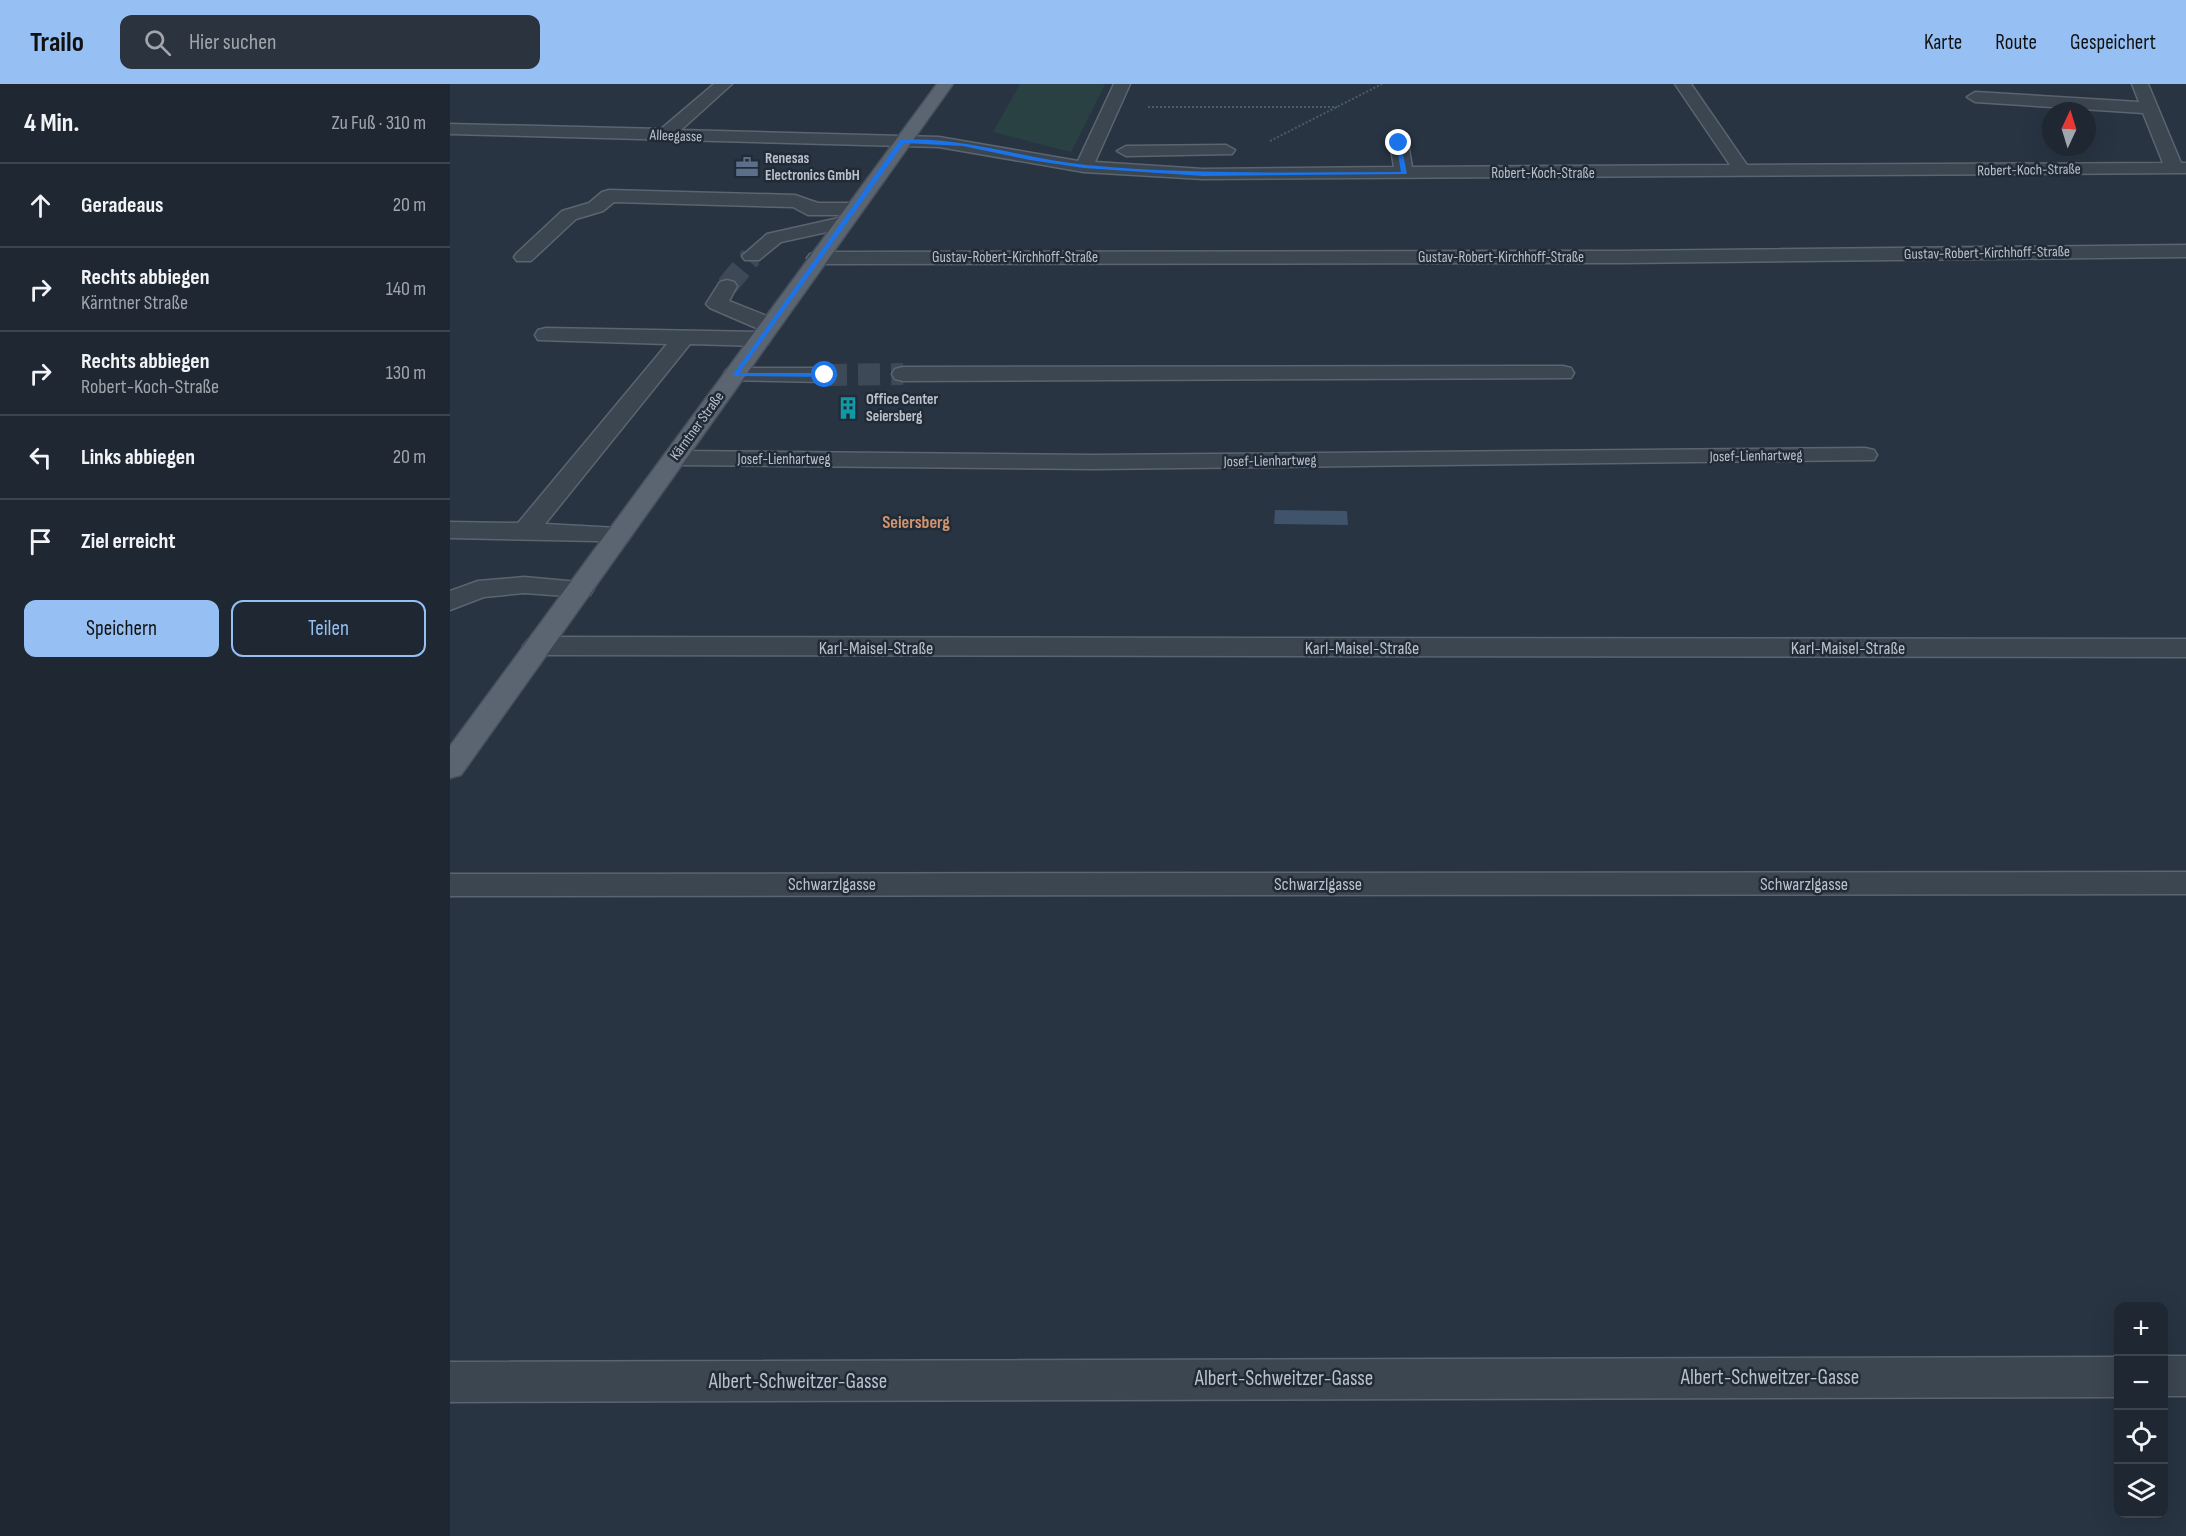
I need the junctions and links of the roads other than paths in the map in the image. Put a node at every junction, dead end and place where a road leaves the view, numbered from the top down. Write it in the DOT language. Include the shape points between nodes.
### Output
graph roads {
  1 [pos="724,84"];
  2 [pos="945,84"];
  3 [pos="1122,84"];
  4 [pos="1683,84"];
  5 [pos="2140,84"];
  6 [pos="1975,97"];
  7 [pos="2150,108"];
  8 [pos="450,129"];
  9 [pos="664,136"];
  10 [pos="902,141"];
  11 [pos="1399,143"];
  12 [pos="1226,150"];
  13 [pos="1088,159"];
  14 [pos="2180,168"];
  15 [pos="1743,172"];
  16 [pos="1404,174"];
  17 [pos="808,209"];
  18 [pos="848,216"];
  19 [pos="764,220"];
  20 [pos="2186,251"];
  21 [pos="752,256"];
  22 [pos="524,257"];
  23 [pos="817,258"];
  24 [pos="728,286"];
  25 [pos="764,332"];
  26 [pos="546,335"];
  27 [pos="684,337"];
  28 [pos="1563,373"];
  29 [pos="903,374"];
  30 [pos="734,375"];
  31 [pos="825,375"];
  32 [pos="1864,455"];
  33 [pos="675,458"];
  34 [pos="450,530"];
  35 [pos="525,532"];
  36 [pos="618,536"];
  37 [pos="580,589"];
  38 [pos="450,602"];
  39 [pos="538,646"];
  40 [pos="2186,648"];
  41 [pos="450,768"];
  42 [pos="2186,883"];
  43 [pos="450,885"];
  44 [pos="2168,1376"];
  45 [pos="2186,1376"];
  46 [pos="2114,1377"];
  47 [pos="450,1382"];
  1 -- 9 [label="street"];
  2 -- 10 [label="main road, Kärntner Straße"];
  3 -- 13 [label="street"];
  4 -- 15 [label="street"];
  5 -- 7 [label="street"];
  6 -- 7 [label="street"];
  7 -- 14 [label="street"];
  8 -- 9 [label="street, Alleegasse"];
  9 -- 10 [label="street, Alleegasse"];
  10 -- 13 [label="street, Robert-Koch-Straße" via="963,144 1030,159"];
  10 -- 18 [label="main road, Kärntner Straße"];
  11 -- 16 [label="street"];
  12 -- 13 [label="street"];
  13 -- 16 [label="street, Robert-Koch-Straße" via="1203,174"];
  14 -- 15 [label="street, Robert-Koch-Straße"];
  15 -- 16 [label="street, Robert-Koch-Straße"];
  17 -- 18 [label="street"];
  17 -- 19 [label="street" via="792,217"];
  17 -- 22 [label="street" via="807,204 795,201 609,196 596,207 569,215"];
  18 -- 21 [label="street" via="774,238"];
  18 -- 23 [label="main road, Kärntner Straße"];
  20 -- 23 [label="street, Gustav-Robert-Kirchhoff-Straße" via="1622,257"];
  23 -- 25 [label="main road, Kärntner Straße"];
  24 -- 25 [label="street" via="717,304"];
  25 -- 27 [label="street"];
  25 -- 30 [label="main road, Kärntner Straße"];
  26 -- 27 [label="street"];
  27 -- 35 [label="street"];
  28 -- 29 [label="street"];
  30 -- 31 [label="street"];
  30 -- 33 [label="main road, Kärntner Straße"];
  32 -- 33 [label="street, Josef-Lienhartweg" via="1094,462"];
  33 -- 36 [label="main road, Kärntner Straße"];
  34 -- 35 [label="street"];
  35 -- 36 [label="street"];
  36 -- 37 [label="main road, Kärntner Straße"];
  37 -- 38 [label="street" via="524,585 478,589"];
  37 -- 39 [label="main road, Kärntner Straße"];
  39 -- 40 [label="street, Karl-Maisel-Straße"];
  39 -- 41 [label="main road, Kärntner Straße"];
  42 -- 43 [label="street, Schwarzlgasse"];
  44 -- 45 [label="street"];
  46 -- 47 [label="street, Albert-Schweitzer-Gasse"];
}
